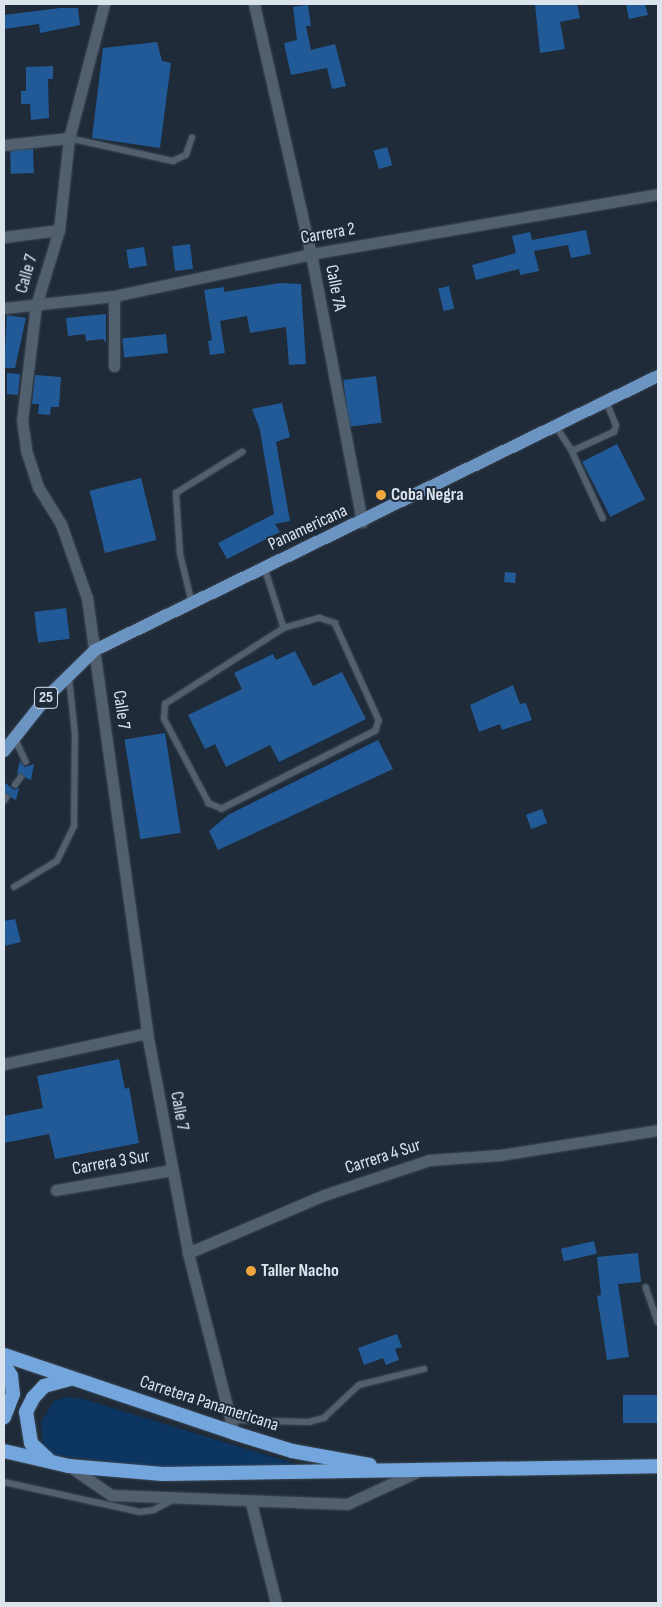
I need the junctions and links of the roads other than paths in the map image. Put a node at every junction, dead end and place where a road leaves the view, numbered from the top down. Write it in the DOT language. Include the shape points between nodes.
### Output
graph roads {
  1 [pos="104,4"];
  2 [pos="254,4"];
  3 [pos="69,138"];
  4 [pos="192,138"];
  5 [pos="4,145"];
  6 [pos="658,194"];
  7 [pos="58,230"];
  8 [pos="4,237"];
  9 [pos="311,254"];
  10 [pos="114,296"];
  11 [pos="36,305"];
  12 [pos="4,308"];
  13 [pos="114,366"];
  14 [pos="658,376"];
  15 [pos="606,401"];
  16 [pos="556,425"];
  17 [pos="242,452"];
  18 [pos="572,452"];
  19 [pos="603,518"];
  20 [pos="362,522"];
  21 [pos="266,568"];
  22 [pos="192,604"];
  23 [pos="284,628"];
  24 [pos="95,650"];
  25 [pos="68,673"];
  26 [pos="14,736"];
  27 [pos="4,751"];
  28 [pos="26,762"];
  29 [pos="20,778"];
  30 [pos="15,785"];
  31 [pos="14,887"];
  32 [pos="147,1033"];
  33 [pos="4,1064"];
  34 [pos="658,1130"];
  35 [pos="172,1170"];
  36 [pos="56,1190"];
  37 [pos="188,1253"];
  38 [pos="646,1288"];
  39 [pos="658,1322"];
  40 [pos="4,1355"];
  41 [pos="4,1364"];
  42 [pos="424,1369"];
  43 [pos="74,1379"];
  44 [pos="4,1416"];
  45 [pos="233,1427"];
  46 [pos="4,1450"];
  47 [pos="55,1464"];
  48 [pos="69,1466"];
  49 [pos="658,1466"];
  50 [pos="413,1471"];
  51 [pos="4,1482"];
  52 [pos="173,1500"];
  53 [pos="251,1503"];
  54 [pos="276,1603"];
  1 -- 3 [label="street, Calle 7"];
  2 -- 9 [label="street, Calle 7A"];
  3 -- 4 [label="lane" via="173,161 186,155"];
  3 -- 5 [label="street"];
  3 -- 7 [label="street, Calle 7"];
  6 -- 9 [label="street, Carrera 2"];
  7 -- 8 [label="street"];
  7 -- 11 [label="street, Calle 7"];
  9 -- 10 [label="street, Carrera 2"];
  9 -- 20 [label="street, Calle 7A"];
  10 -- 11 [label="street, Carrera 2"];
  10 -- 13 [label="street"];
  11 -- 12 [label="street, Carrera 2"];
  11 -- 24 [label="street, Calle 7" via="22,420 26,450 38,487 61,524 76,562"];
  14 -- 15 [label="main road, Panamericana / 25"];
  15 -- 16 [label="main road, Panamericana / 25"];
  15 -- 18 [label="lane" via="616,426 614,432"];
  16 -- 18 [label="lane"];
  16 -- 20 [label="main road, Panamericana / 25"];
  17 -- 22 [label="lane" via="176,493 180,554"];
  18 -- 19 [label="lane"];
  20 -- 21 [label="main road, Panamericana / 25"];
  21 -- 22 [label="main road, Panamericana / 25"];
  21 -- 23 [label="lane"];
  22 -- 24 [label="main road, Panamericana / 25"];
  23 -- 23 [label="lane" via="320,618 335,623 379,720 376,732 222,809 209,804 204,796 164,720 165,704"];
  24 -- 25 [label="main road, Panamericana / 25"];
  24 -- 32 [label="street, Calle 7"];
  25 -- 26 [label="main road, Panamericana / 25"];
  25 -- 31 [label="lane" via="75,735 74,826 58,861"];
  26 -- 27 [label="main road, Panamericana / 25"];
  26 -- 28 [label="lane"];
  29 -- 30 [label="lane"];
  32 -- 33 [label="street"];
  32 -- 35 [label="street, Calle 7"];
  34 -- 37 [label="street, Carrera 4 Sur" via="500,1155 429,1160 324,1195"];
  35 -- 36 [label="street, Carrera 3 Sur"];
  35 -- 37 [label="street, Calle 7"];
  37 -- 45 [label="street, Calle 7"];
  38 -- 39 [label="lane"];
  40 -- 43 [label="highway, Carretera Panamericana"];
  41 -- 44 [label="highway" via="11,1376 13,1394"];
  42 -- 45 [label="lane" via="359,1385 324,1418 309,1422"];
  43 -- 45 [label="highway, Carretera Panamericana"];
  43 -- 47 [label="highway" via="58,1380 44,1386 26,1412 31,1443 41,1456"];
  45 -- 50 [label="highway, Carretera Panamericana" via="329,1459"];
  46 -- 47 [label="highway, Carretera Panamericana"];
  47 -- 48 [label="highway, Carretera Panamericana"];
  48 -- 50 [label="highway, Carretera Panamericana" via="163,1474"];
  48 -- 52 [label="street" via="111,1495"];
  49 -- 50 [label="highway, Carretera Panamericana"];
  50 -- 53 [label="street" via="347,1504"];
  51 -- 52 [label="lane" via="140,1512"];
  52 -- 53 [label="street"];
  53 -- 54 [label="street"];
}
